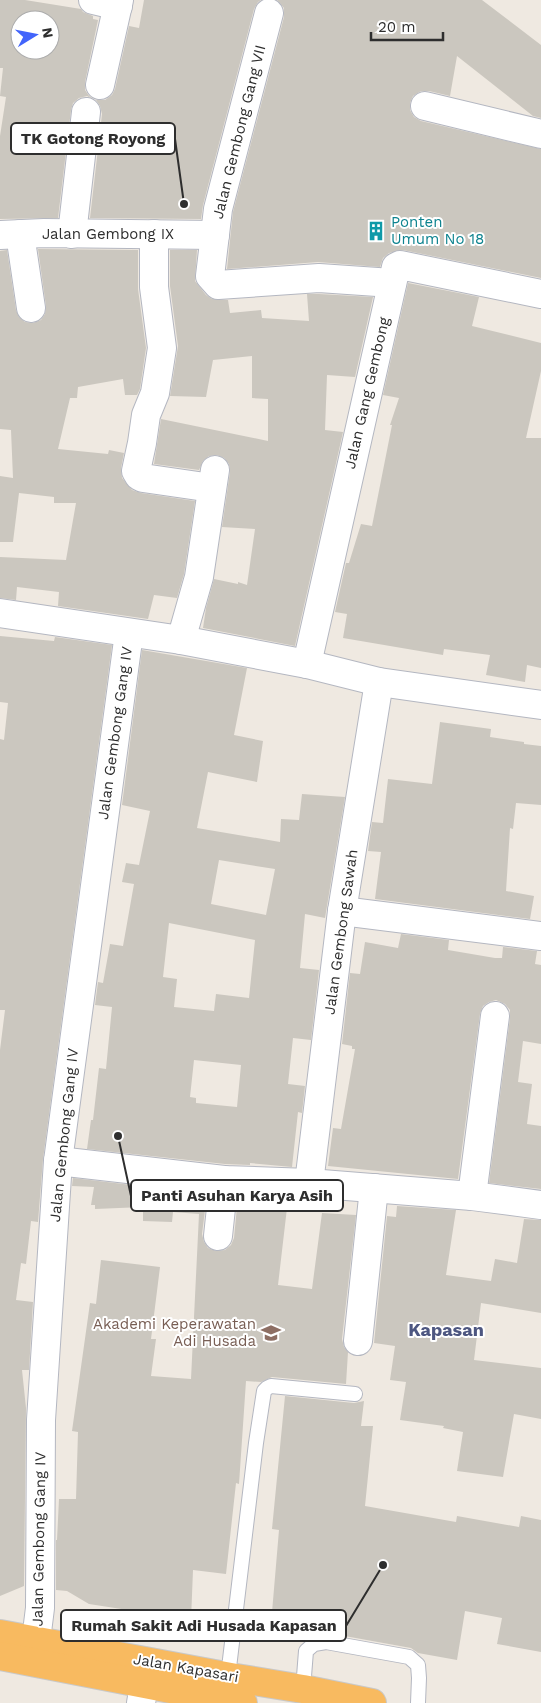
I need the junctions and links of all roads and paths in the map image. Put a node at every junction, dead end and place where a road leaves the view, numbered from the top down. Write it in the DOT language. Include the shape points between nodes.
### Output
graph roads {
  1 [pos="110,2"];
  2 [pos="268,13"];
  3 [pos="100,85"];
  4 [pos="425,106"];
  5 [pos="86,112"];
  6 [pos="541,134"];
  7 [pos="72,234"];
  8 [pos="154,234"];
  9 [pos="10,235"];
  10 [pos="215,235"];
  11 [pos="392,283"];
  12 [pos="541,294"];
  13 [pos="31,308"];
  14 [pos="0,613"];
  15 [pos="129,633"];
  16 [pos="181,640"];
  17 [pos="307,664"];
  18 [pos="379,682"];
  19 [pos="541,705"];
  20 [pos="342,911"];
  21 [pos="541,936"];
  22 [pos="495,1016"];
  23 [pos="58,1161"];
  24 [pos="224,1180"];
  25 [pos="309,1183"];
  26 [pos="374,1188"];
  27 [pos="472,1196"];
  28 [pos="541,1205"];
  29 [pos="218,1236"];
  30 [pos="358,1341"];
  31 [pos="354,1394"];
  32 [pos="0,1634"];
  33 [pos="36,1640"];
  34 [pos="0,1656"];
  35 [pos="228,1676"];
  36 [pos="143,1694"];
  37 [pos="302,1696"];
  38 [pos="243,1703"];
  39 [pos="372,1703"];
  40 [pos="418,1703"];
  1 -- 3 [label="street"];
  2 -- 10 [label="street, Jalan Gembong Gang VII" via="218,209"];
  4 -- 6 [label="street"];
  5 -- 7 [label="street"];
  7 -- 8 [label="street, Jalan Gembong IX"];
  7 -- 9 [label="street, Jalan Gembong IX"];
  8 -- 10 [label="street, Jalan Gembong IX"];
  8 -- 16 [label="street" via="154,287 162,348 136,471 143,478 213,479 199,577"];
  9 -- 13 [label="street"];
  10 -- 11 [label="street, Jalan Gembong Gang VII" via="209,272 218,285 319,278"];
  11 -- 12 [label="street, Jalan Gang Gembong" via="396,267 400,265"];
  11 -- 17 [label="street, Jalan Gang Gembong"];
  14 -- 15 [label="street"];
  15 -- 16 [label="street"];
  15 -- 23 [label="street, Jalan Gembong Gang IV"];
  16 -- 17 [label="street"];
  17 -- 18 [label="street"];
  18 -- 19 [label="street"];
  18 -- 20 [label="street, Jalan Gembong Sawah"];
  20 -- 21 [label="street"];
  20 -- 25 [label="street, Jalan Gembong Sawah"];
  22 -- 27 [label="street"];
  23 -- 24 [label="street"];
  23 -- 33 [label="street, Jalan Gembong Gang IV" via="41,1420 40,1608"];
  24 -- 25 [label="street"];
  24 -- 29 [label="street"];
  25 -- 26 [label="street"];
  26 -- 27 [label="street"];
  26 -- 30 [label="street"];
  27 -- 28 [label="street"];
  31 -- 35 [label="lane" via="271,1386 264,1391"];
  32 -- 33 [label="highway, Jalan Kapasari"];
  33 -- 35 [label="highway, Jalan Kapasari"];
  34 -- 36 [label="highway, Jalan Kapasari"];
  35 -- 37 [label="highway, Jalan Kapasari"];
  36 -- 38 [label="highway, Jalan Kapasari"];
  37 -- 39 [label="highway, Jalan Kapasari"];
  37 -- 40 [label="lane" via="306,1651 314,1644 326,1642 409,1657 418,1665"];
}
